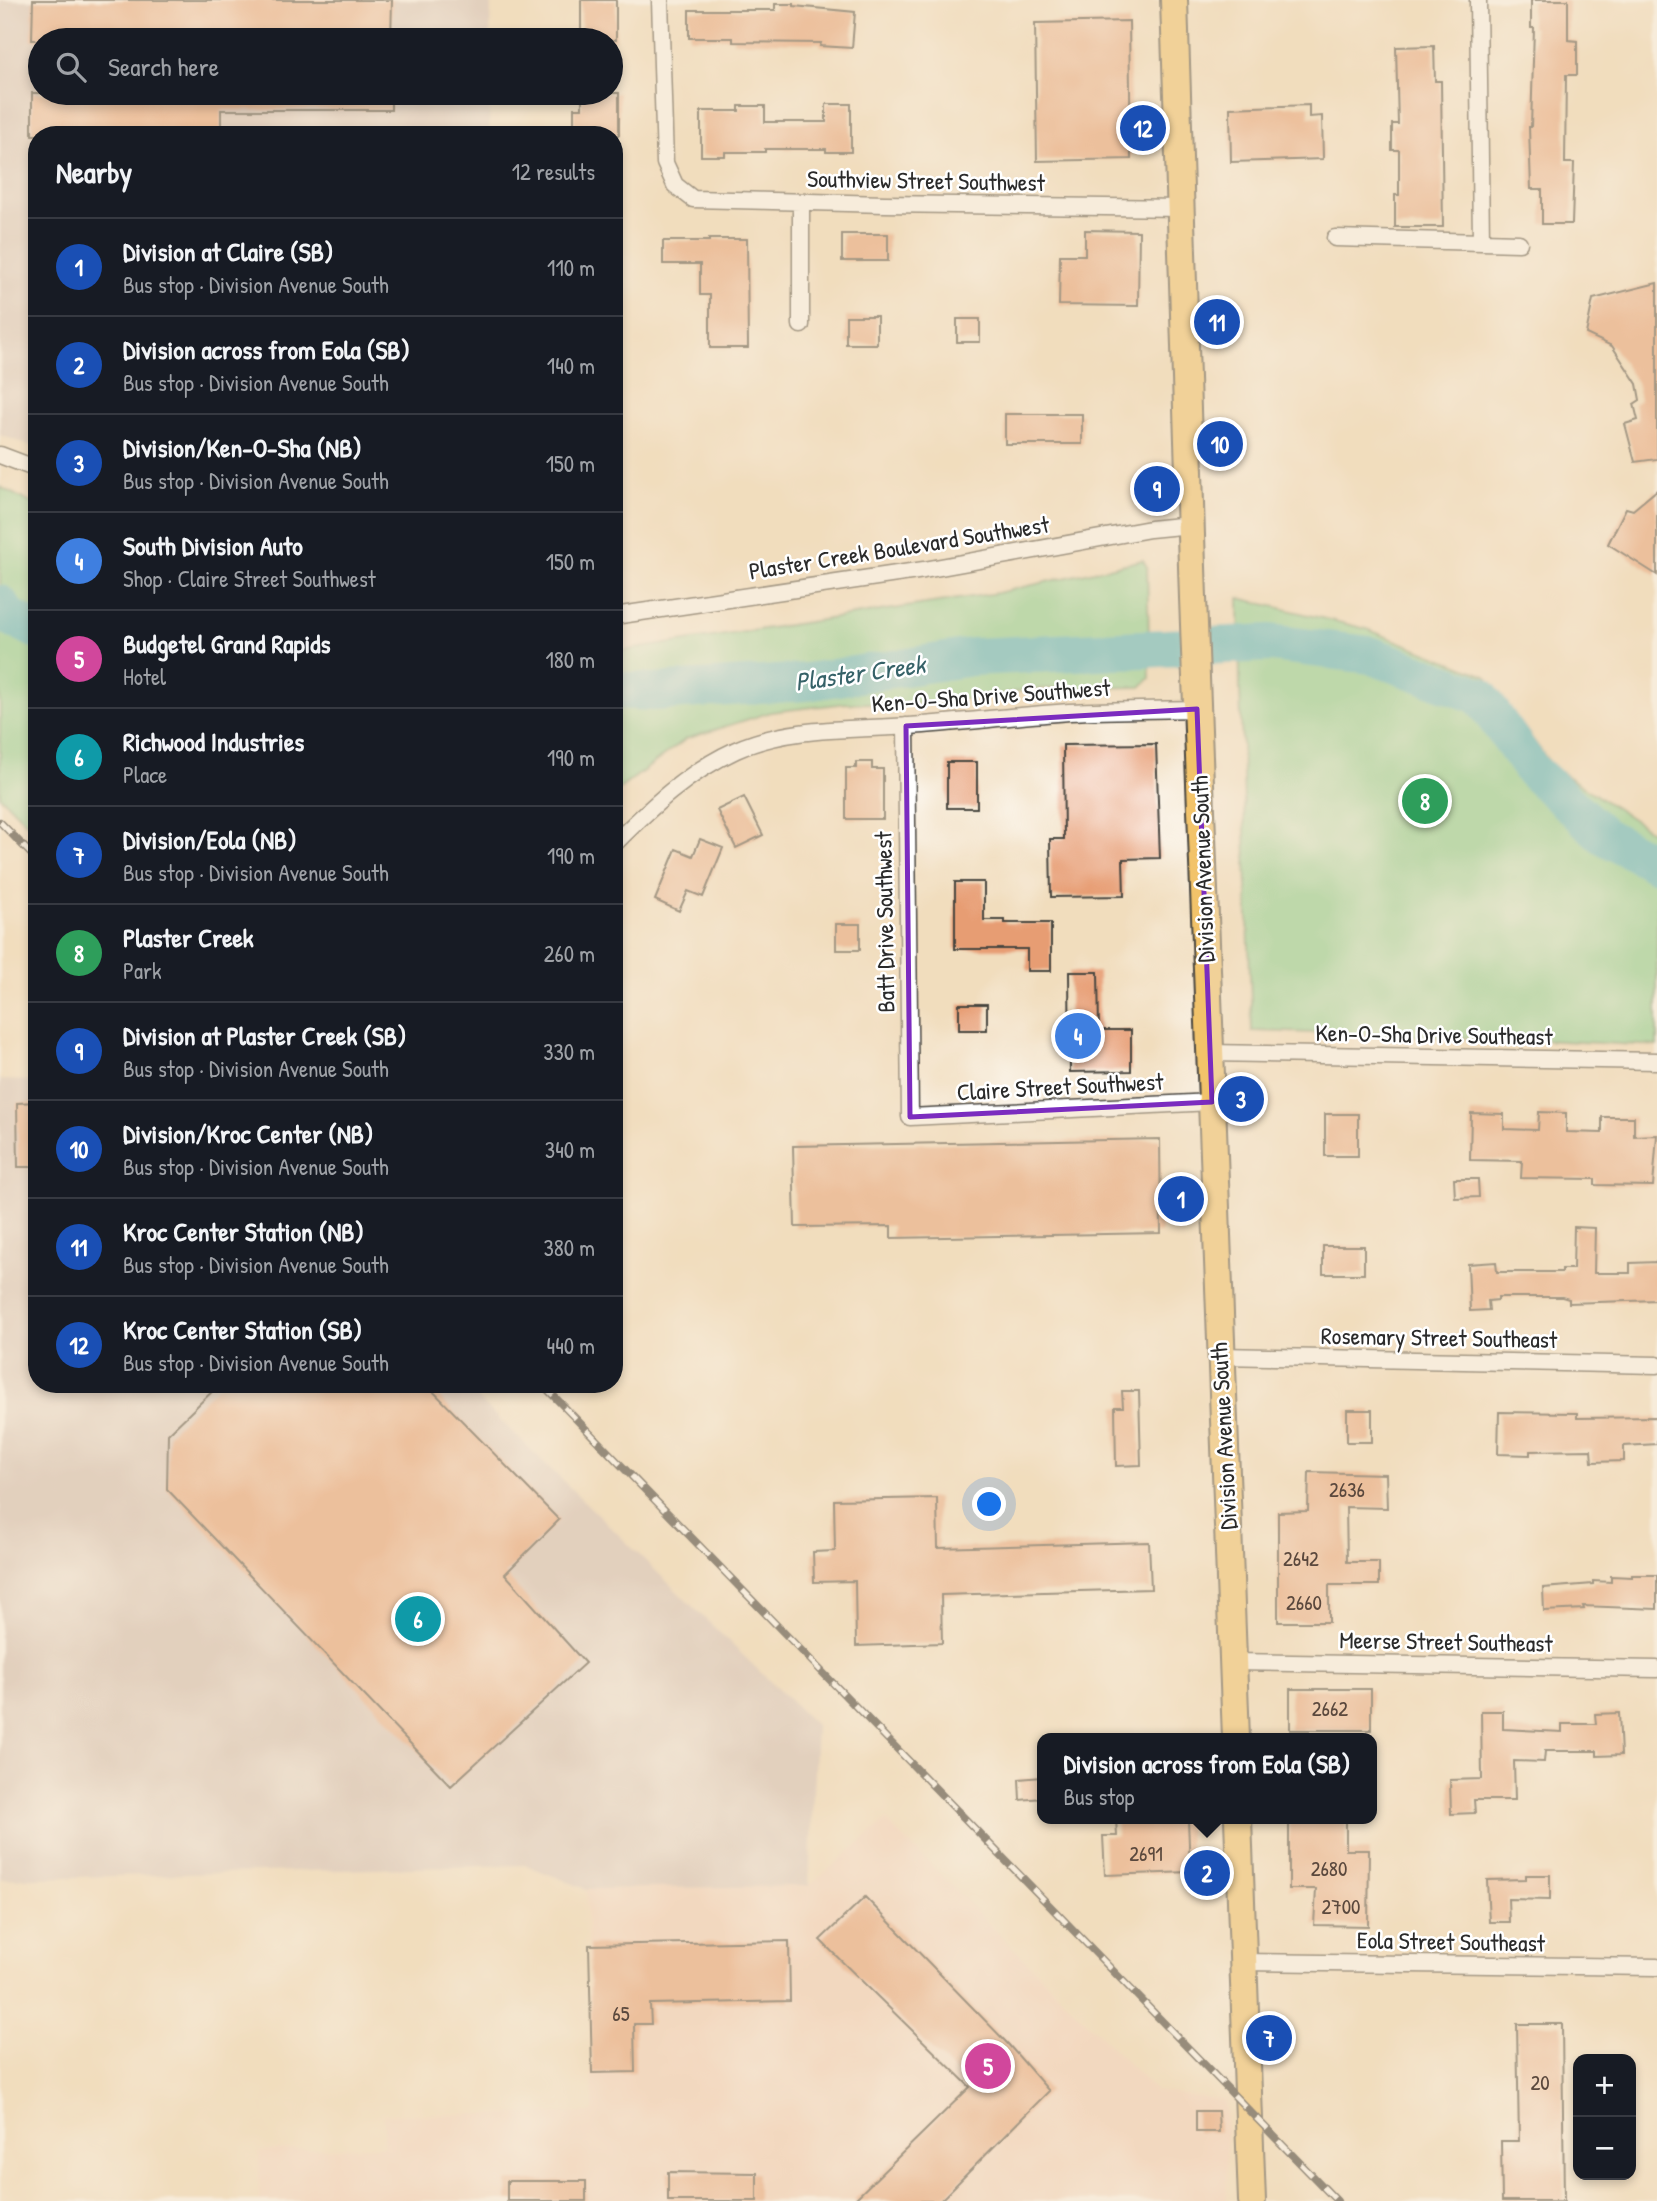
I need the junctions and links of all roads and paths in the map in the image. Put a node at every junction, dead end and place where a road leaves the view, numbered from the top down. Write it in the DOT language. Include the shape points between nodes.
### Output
graph roads {
  1 [pos="660,0"];
  2 [pos="1174,0"];
  3 [pos="1478,0"];
  4 [pos="801,202"];
  5 [pos="1182,208"];
  6 [pos="1335,237"];
  7 [pos="1481,241"];
  8 [pos="1518,243"];
  9 [pos="801,325"];
  10 [pos="0,455"];
  11 [pos="28,466"];
  12 [pos="1191,525"];
  13 [pos="623,615"];
  14 [pos="1197,709"];
  15 [pos="906,726"];
  16 [pos="623,835"];
  17 [pos="1210,1053"];
  18 [pos="1657,1061"];
  19 [pos="1212,1102"];
  20 [pos="910,1117"];
  21 [pos="1220,1356"];
  22 [pos="1657,1365"];
  23 [pos="1234,1662"];
  24 [pos="1657,1669"];
  25 [pos="1236,1733"];
  26 [pos="1238,1824"];
  27 [pos="1244,1962"];
  28 [pos="1657,1967"];
  29 [pos="1252,2201"];
  1 -- 4 [label="street, Southview Street Southwest" via="665,163 675,185 693,199"];
  2 -- 5 [label="main road, Division Avenue South"];
  3 -- 7 [label="street"];
  4 -- 5 [label="street, Southview Street Southwest"];
  4 -- 9 [label="street"];
  5 -- 12 [label="main road, Division Avenue South"];
  6 -- 7 [label="street"];
  7 -- 8 [label="street"];
  10 -- 11 [label="street"];
  12 -- 13 [label="street, Plaster Creek Boulevard Southwest"];
  12 -- 14 [label="main road, Division Avenue South"];
  14 -- 15 [label="street, Ken-O-Sha Drive Southwest" via="1070,712"];
  14 -- 17 [label="main road, Division Avenue South"];
  15 -- 16 [label="street, Ken-O-Sha Drive Southwest" via="819,730 769,738 736,750 677,786"];
  15 -- 20 [label="street, Batt Drive Southwest"];
  17 -- 18 [label="street, Ken-O-Sha Drive Southeast"];
  17 -- 19 [label="main road, Division Avenue South"];
  19 -- 20 [label="street, Claire Street Southwest"];
  19 -- 21 [label="main road, Division Avenue South"];
  21 -- 22 [label="street, Rosemary Street Southeast"];
  21 -- 23 [label="main road, Division Avenue South"];
  23 -- 24 [label="street, Meerse Street Southeast"];
  23 -- 25 [label="main road, Division Avenue South"];
  26 -- 27 [label="main road"];
  27 -- 28 [label="street, Eola Street Southeast"];
  27 -- 29 [label="main road"];
}
